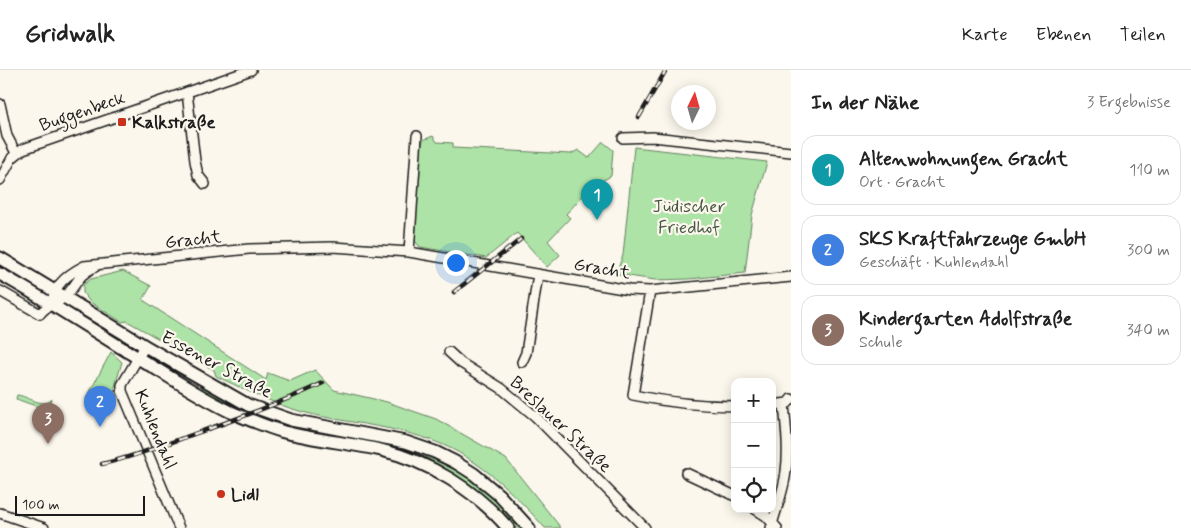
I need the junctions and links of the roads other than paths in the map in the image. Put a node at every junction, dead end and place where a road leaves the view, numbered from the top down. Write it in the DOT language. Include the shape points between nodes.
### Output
graph roads {
  1 [pos="251,70"];
  2 [pos="187,92"];
  3 [pos="0,104"];
  4 [pos="417,136"];
  5 [pos="623,138"];
  6 [pos="791,152"];
  7 [pos="16,153"];
  8 [pos="0,180"];
  9 [pos="204,184"];
  10 [pos="409,252"];
  11 [pos="0,258"];
  12 [pos="101,265"];
  13 [pos="0,274"];
  14 [pos="538,274"];
  15 [pos="791,277"];
  16 [pos="0,291"];
  17 [pos="54,291"];
  18 [pos="650,291"];
  19 [pos="65,297"];
  20 [pos="52,304"];
  21 [pos="146,346"];
  22 [pos="449,352"];
  23 [pos="138,358"];
  24 [pos="522,362"];
  25 [pos="787,402"];
  26 [pos="731,406"];
  27 [pos="686,473"];
  28 [pos="731,494"];
  29 [pos="0,513"];
  30 [pos="759,513"];
  31 [pos="773,526"];
  32 [pos="44,528"];
  33 [pos="179,528"];
  34 [pos="508,528"];
  35 [pos="528,528"];
  36 [pos="645,528"];
  1 -- 2 [label="street, Buggenbeck"];
  2 -- 7 [label="street, Buggenbeck"];
  2 -- 9 [label="street" via="195,161 198,176"];
  3 -- 7 [label="street" via="7,136"];
  4 -- 10 [label="street"];
  5 -- 6 [label="street" via="653,137"];
  7 -- 8 [label="street"];
  10 -- 12 [label="street, Gracht" via="291,247"];
  10 -- 14 [label="street, Gracht"];
  11 -- 17 [label="main road, Essener Straße"];
  12 -- 17 [label="street, Gracht" via="84,266 73,271"];
  12 -- 19 [label="street, Gracht" via="79,277"];
  13 -- 20 [label="main road, Essener Straße"];
  14 -- 18 [label="street, Gracht"];
  14 -- 24 [label="street"];
  15 -- 18 [label="street, Gracht"];
  16 -- 20 [label="street" via="40,314"];
  17 -- 19 [label="main road, Essener Straße"];
  17 -- 20 [label="street"];
  18 -- 26 [label="street" via="633,395"];
  19 -- 20 [label="street, Gracht"];
  19 -- 21 [label="main road, Essener Straße"];
  20 -- 23 [label="main road, Essener Straße"];
  21 -- 23 [label="street, Kuhlendahl"];
  21 -- 35 [label="main road, Essener Straße" via="262,410 291,420 406,442 435,452 474,474 499,495"];
  22 -- 36 [label="street, Breslauer Straße" via="536,417"];
  23 -- 33 [label="street, Kuhlendahl" via="122,384 122,391"];
  23 -- 34 [label="main road, Essener Straße" via="221,407 256,422 285,432 382,450 432,469 485,504"];
  25 -- 31 [label="street" via="786,472"];
  27 -- 28 [label="street"];
  29 -- 32 [label="street"];
  30 -- 31 [label="street"];
}
